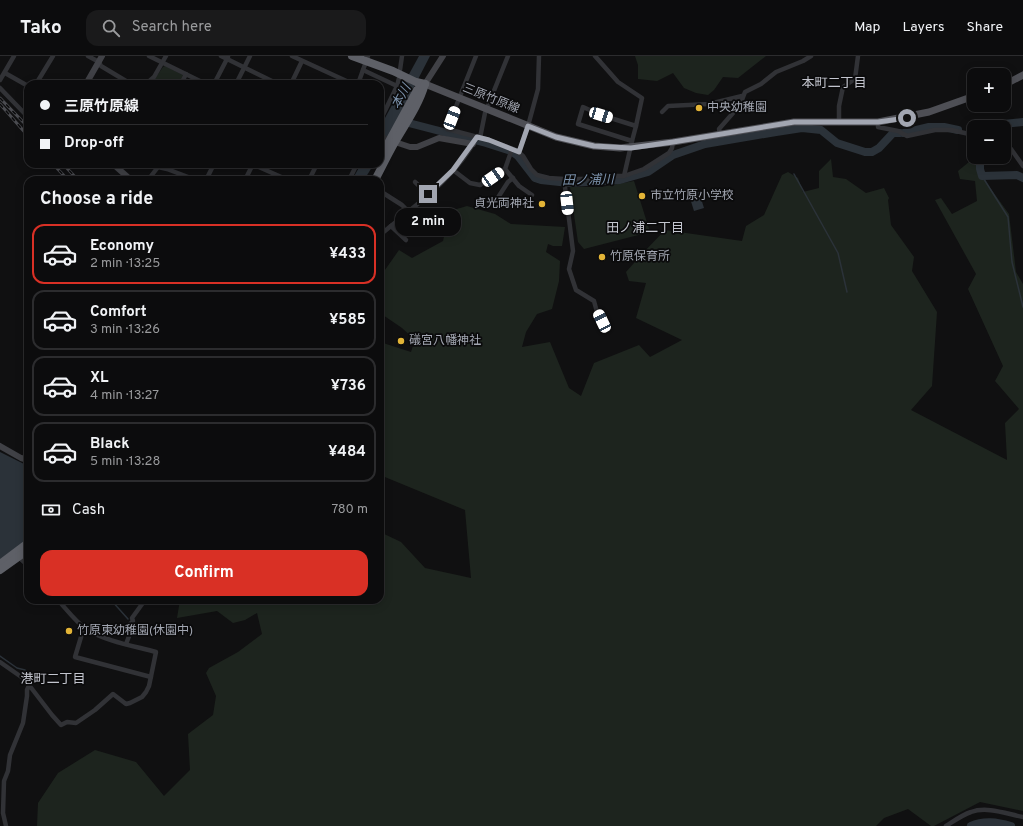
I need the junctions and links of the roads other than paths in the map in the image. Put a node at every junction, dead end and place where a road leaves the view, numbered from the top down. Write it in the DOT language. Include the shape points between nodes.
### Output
graph roads {
  1 [pos="14,56"];
  2 [pos="53,56"];
  3 [pos="88,56"];
  4 [pos="149,56"];
  5 [pos="166,56"];
  6 [pos="221,56"];
  7 [pos="250,56"];
  8 [pos="292,56"];
  9 [pos="352,56"];
  10 [pos="402,56"];
  11 [pos="443,56"];
  12 [pos="476,56"];
  13 [pos="508,56"];
  14 [pos="539,56"];
  15 [pos="595,56"];
  16 [pos="811,56"];
  17 [pos="858,56"];
  18 [pos="227,57"];
  19 [pos="368,58"];
  20 [pos="100,59"];
  21 [pos="302,61"];
  22 [pos="163,63"];
  23 [pos="244,67"];
  24 [pos="363,70"];
  25 [pos="5,73"];
  26 [pos="403,73"];
  27 [pos="186,74"];
  28 [pos="1023,75"];
  29 [pos="0,80"];
  30 [pos="38,80"];
  31 [pos="88,80"];
  32 [pos="124,80"];
  33 [pos="151,80"];
  34 [pos="183,80"];
  35 [pos="198,80"];
  36 [pos="216,80"];
  37 [pos="238,80"];
  38 [pos="270,80"];
  39 [pos="293,80"];
  40 [pos="344,80"];
  41 [pos="359,80"];
  42 [pos="1011,81"];
  43 [pos="420,82"];
  44 [pos="24,84"];
  45 [pos="397,86"];
  46 [pos="0,88"];
  47 [pos="742,96"];
  48 [pos="460,98"];
  49 [pos="967,98"];
  50 [pos="487,109"];
  51 [pos="662,112"];
  52 [pos="24,113"];
  53 [pos="384,113"];
  54 [pos="878,122"];
  55 [pos="839,123"];
  56 [pos="528,126"];
  57 [pos="636,126"];
  58 [pos="967,133"];
  59 [pos="720,134"];
  60 [pos="384,137"];
  61 [pos="391,140"];
  62 [pos="476,140"];
  63 [pos="673,142"];
  64 [pos="631,144"];
  65 [pos="512,149"];
  66 [pos="1011,149"];
  67 [pos="384,152"];
  68 [pos="519,152"];
  69 [pos="384,158"];
  70 [pos="1023,166"];
  71 [pos="118,168"];
  72 [pos="164,168"];
  73 [pos="262,168"];
  74 [pos="505,169"];
  75 [pos="453,170"];
  76 [pos="126,176"];
  77 [pos="185,176"];
  78 [pos="279,176"];
  79 [pos="624,176"];
  80 [pos="513,178"];
  81 [pos="565,181"];
  82 [pos="415,182"];
  83 [pos="384,194"];
  84 [pos="428,194"];
  85 [pos="532,194"];
  86 [pos="497,199"];
  87 [pos="408,212"];
  88 [pos="391,226"];
  89 [pos="384,232"];
  90 [pos="431,233"];
  91 [pos="406,240"];
  92 [pos="602,321"];
  93 [pos="0,446"];
  94 [pos="24,459"];
  95 [pos="24,549"];
  96 [pos="24,553"];
  97 [pos="24,556"];
  98 [pos="19,557"];
  99 [pos="24,562"];
  100 [pos="0,564"];
  101 [pos="0,570"];
  102 [pos="62,604"];
  103 [pos="142,604"];
  104 [pos="84,627"];
  105 [pos="126,644"];
  106 [pos="0,662"];
  107 [pos="151,677"];
  108 [pos="29,685"];
  109 [pos="2,780"];
  110 [pos="1023,817"];
  111 [pos="6,826"];
  112 [pos="946,826"];
  1 -- 25 [label="street"];
  2 -- 30 [label="street"];
  3 -- 20 [label="street"];
  4 -- 22 [label="street"];
  5 -- 22 [label="street"];
  6 -- 18 [label="street"];
  7 -- 23 [label="street"];
  8 -- 21 [label="street"];
  9 -- 19 [label="highway"];
  10 -- 26 [label="street"];
  11 -- 43 [label="street"];
  12 -- 48 [label="street"];
  13 -- 50 [label="street"];
  14 -- 56 [label="street" via="538,89"];
  15 -- 57 [label="street" via="618,82 642,98"];
  16 -- 47 [label="street" via="776,72"];
  17 -- 55 [label="street" via="855,79 843,87"];
  18 -- 23 [label="street"];
  18 -- 36 [label="street"];
  19 -- 24 [label="street"];
  19 -- 26 [label="highway"];
  20 -- 31 [label="street"];
  20 -- 32 [label="street" via="101,66"];
  21 -- 39 [label="street"];
  21 -- 40 [label="street"];
  22 -- 27 [label="street"];
  22 -- 33 [label="street"];
  23 -- 37 [label="street"];
  23 -- 38 [label="street"];
  24 -- 41 [label="street"];
  24 -- 45 [label="street"];
  25 -- 29 [label="street"];
  25 -- 44 [label="street"];
  26 -- 43 [label="highway"];
  26 -- 45 [label="street"];
  27 -- 34 [label="street"];
  27 -- 35 [label="street"];
  28 -- 42 [label="main road"];
  43 -- 48 [label="main road, 三原竹原線"];
  43 -- 61 [label="highway" via="422,93"];
  45 -- 53 [label="street"];
  46 -- 52 [label="street"];
  47 -- 51 [label="street" via="710,104 668,106"];
  47 -- 59 [label="street" via="740,105 719,129"];
  48 -- 50 [label="main road, 三原竹原線"];
  48 -- 62 [label="street" via="447,129"];
  49 -- 54 [label="main road, 三原竹原線" via="929,112"];
  50 -- 56 [label="main road, 三原竹原線"];
  50 -- 62 [label="street"];
  54 -- 55 [label="main road, 三原竹原線"];
  54 -- 58 [label="street" via="878,127 898,131 907,136 935,130"];
  55 -- 59 [label="main road, 三原竹原線" via="794,122"];
  56 -- 64 [label="main road, 三原竹原線" via="556,137 594,146"];
  56 -- 68 [label="street"];
  57 -- 64 [label="street"];
  57 -- 64 [label="street" via="583,107 578,124"];
  59 -- 63 [label="main road, 三原竹原線"];
  60 -- 61 [label="street"];
  61 -- 62 [label="street" via="417,147 439,138"];
  61 -- 67 [label="highway"];
  61 -- 69 [label="highway"];
  62 -- 65 [label="street"];
  62 -- 75 [label="street"];
  63 -- 64 [label="main road, 三原竹原線"];
  63 -- 79 [label="street" via="669,153 644,169"];
  64 -- 79 [label="street"];
  65 -- 68 [label="street"];
  65 -- 74 [label="street"];
  66 -- 70 [label="street"];
  68 -- 81 [label="street" via="537,175"];
  71 -- 76 [label="street"];
  72 -- 77 [label="street"];
  73 -- 78 [label="street"];
  74 -- 75 [label="street" via="480,185 470,184"];
  74 -- 80 [label="street"];
  75 -- 84 [label="street"];
  79 -- 81 [label="street"];
  80 -- 85 [label="street" via="519,186"];
  80 -- 86 [label="street"];
  81 -- 92 [label="street" via="573,251 569,269 576,290 594,301"];
  82 -- 84 [label="street"];
  83 -- 87 [label="street"];
  84 -- 87 [label="street"];
  87 -- 88 [label="street"];
  87 -- 90 [label="street" via="421,227"];
  88 -- 89 [label="street"];
  88 -- 91 [label="street"];
  93 -- 94 [label="street"];
  95 -- 98 [label="highway"];
  96 -- 98 [label="highway"];
  97 -- 98 [label="street"];
  98 -- 99 [label="street"];
  98 -- 100 [label="highway"];
  98 -- 101 [label="highway"];
  102 -- 104 [label="street"];
  103 -- 105 [label="street" via="132,618 130,624 133,626"];
  104 -- 105 [label="street" via="95,634"];
  104 -- 107 [label="street" via="75,657"];
  105 -- 107 [label="street" via="156,652"];
  106 -- 108 [label="street" via="30,683"];
  107 -- 108 [label="street" via="146,692 130,703 126,704 112,694 76,723 67,722 61,725"];
  108 -- 109 [label="street" via="24,723 10,755 8,771"];
  109 -- 111 [label="street"];
  110 -- 112 [label="street" via="980,810 966,814"];
}
